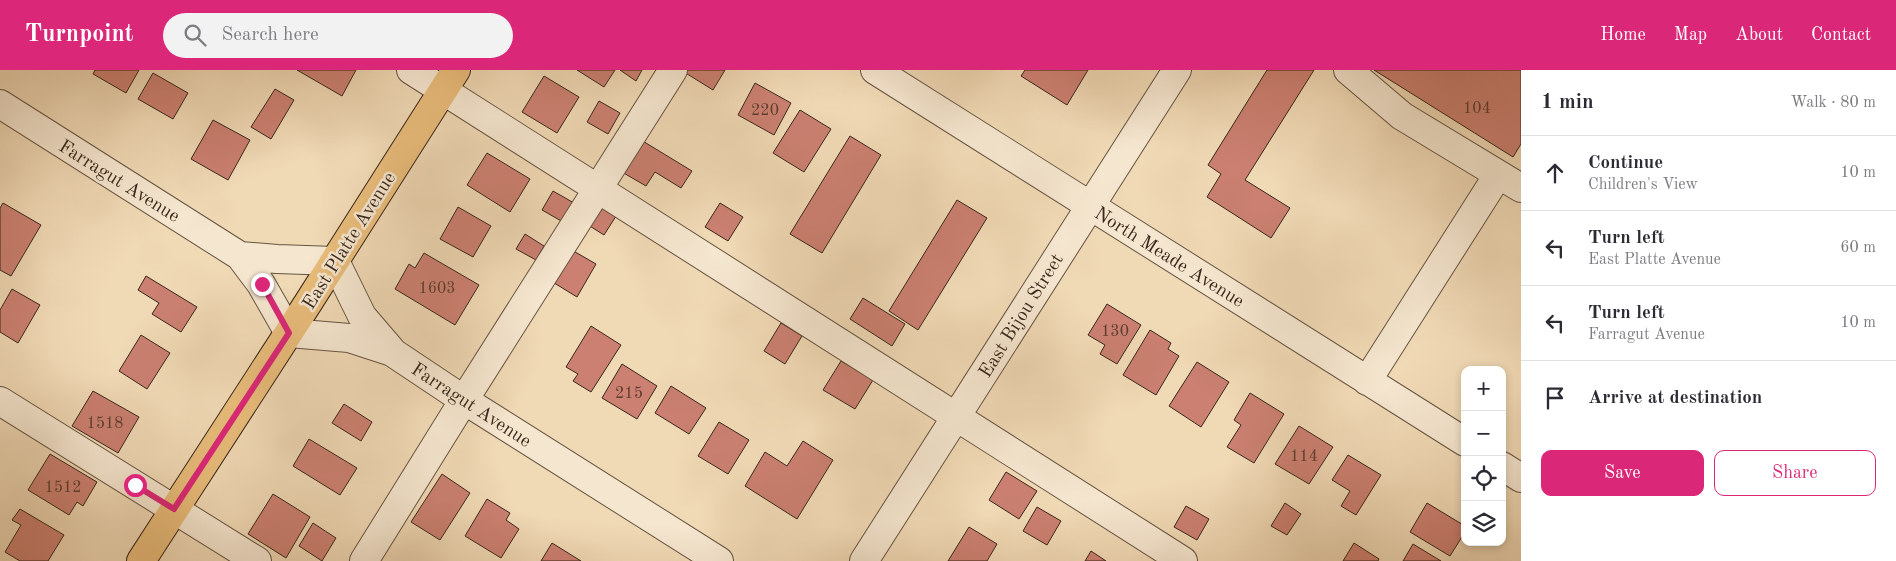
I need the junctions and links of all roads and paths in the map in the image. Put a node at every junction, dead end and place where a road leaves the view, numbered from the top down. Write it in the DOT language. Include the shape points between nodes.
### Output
graph roads {
  1 [pos="411,70"];
  2 [pos="673,70"];
  3 [pos="875,70"];
  4 [pos="1177,70"];
  5 [pos="1348,70"];
  6 [pos="450,80"];
  7 [pos="0,104"];
  8 [pos="1510,182"];
  9 [pos="597,188"];
  10 [pos="1090,206"];
  11 [pos="240,256"];
  12 [pos="335,261"];
  13 [pos="289,333"];
  14 [pos="392,352"];
  15 [pos="1367,380"];
  16 [pos="464,400"];
  17 [pos="0,401"];
  18 [pos="956,416"];
  19 [pos="1461,439"];
  20 [pos="1506,469"];
  21 [pos="1521,478"];
  22 [pos="174,509"];
  23 [pos="141,561"];
  24 [pos="257,561"];
  25 [pos="364,561"];
  26 [pos="720,561"];
  27 [pos="864,561"];
  28 [pos="1183,561"];
  1 -- 6 [label="street"];
  2 -- 9 [label="street"];
  3 -- 10 [label="street, North Meade Avenue"];
  4 -- 10 [label="street, East Bijou Street"];
  5 -- 8 [label="street" via="1402,116"];
  6 -- 9 [label="street"];
  6 -- 12 [label="main road, East Platte Avenue"];
  7 -- 11 [label="street, Farragut Avenue"];
  8 -- 15 [label="street"];
  9 -- 16 [label="street"];
  9 -- 18 [label="street"];
  10 -- 15 [label="street, North Meade Avenue"];
  10 -- 18 [label="street, East Bijou Street"];
  11 -- 12 [label="street, Farragut Avenue"];
  11 -- 13 [label="street, Farragut Avenue" via="262,284"];
  12 -- 13 [label="main road, East Platte Avenue"];
  12 -- 14 [label="street" via="362,316"];
  13 -- 14 [label="street, Farragut Avenue" via="349,338"];
  13 -- 22 [label="main road, East Platte Avenue"];
  14 -- 16 [label="street, Farragut Avenue"];
  15 -- 19 [label="street, North Meade Avenue"];
  16 -- 25 [label="street"];
  16 -- 26 [label="street, Farragut Avenue"];
  17 -- 22 [label="street"];
  18 -- 27 [label="street, East Bijou Street"];
  18 -- 28 [label="street"];
  20 -- 21 [label="street"];
  22 -- 23 [label="main road, East Platte Avenue"];
  22 -- 24 [label="street"];
}
